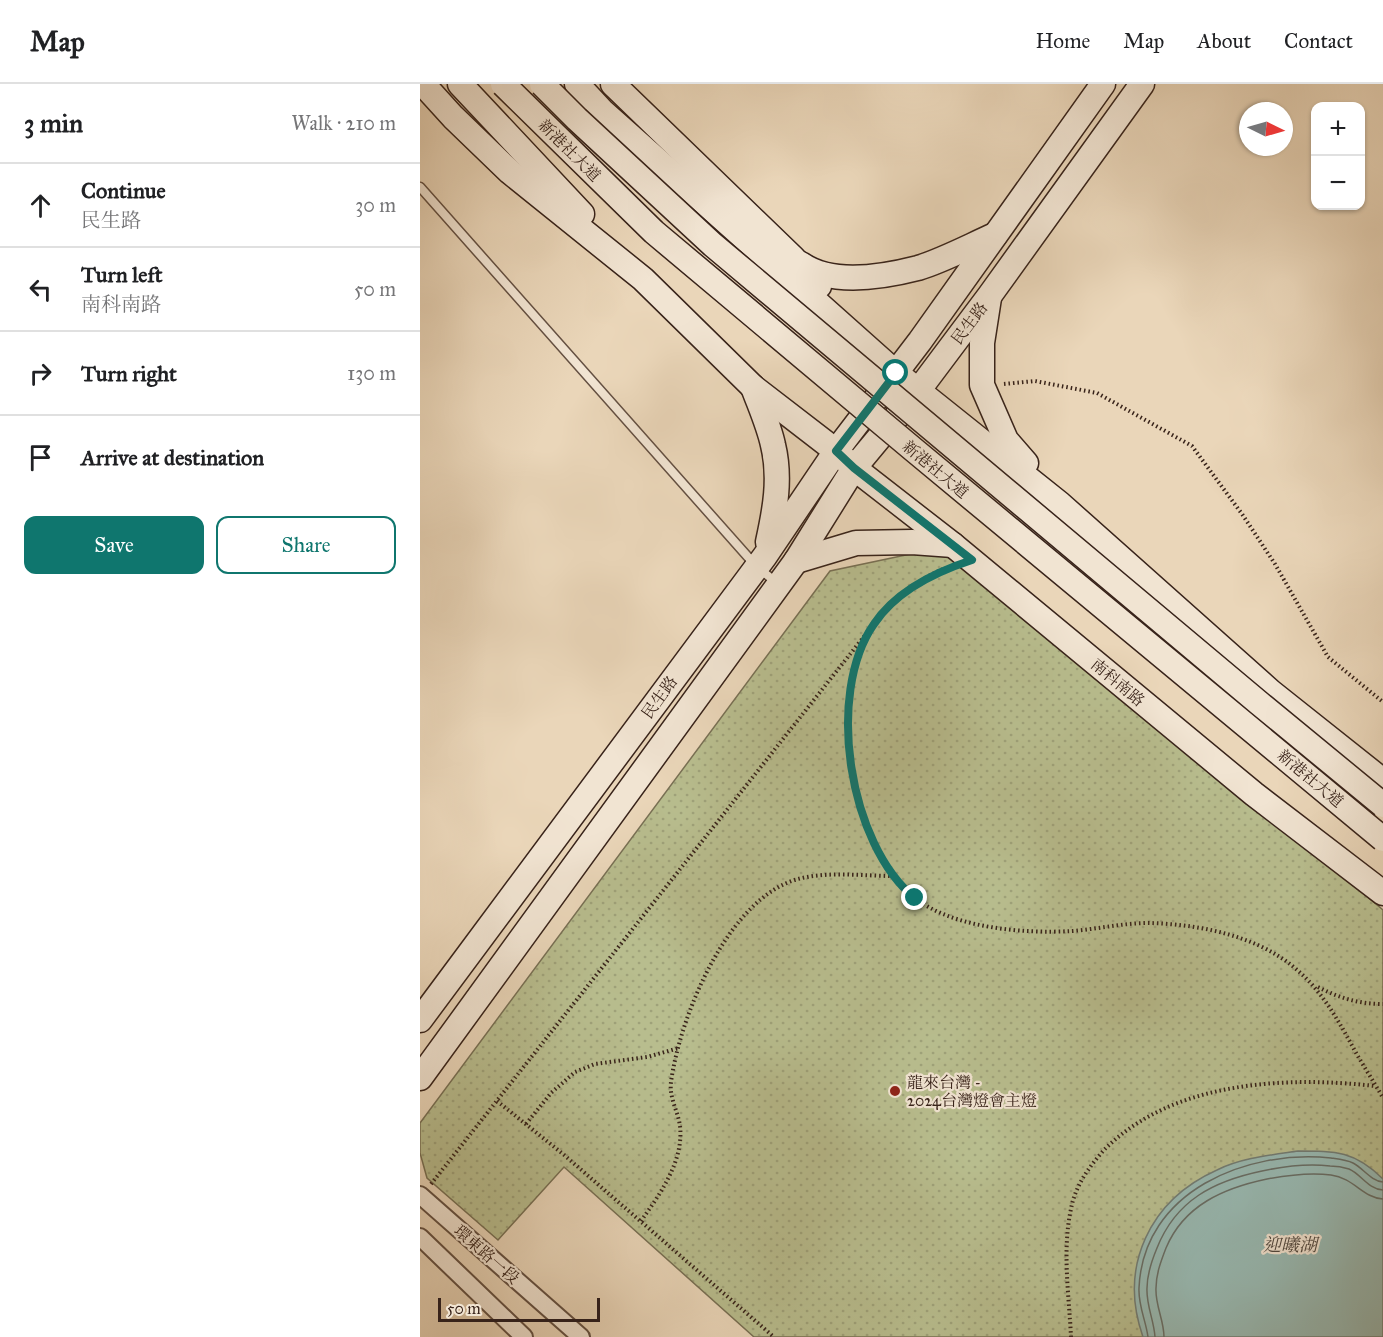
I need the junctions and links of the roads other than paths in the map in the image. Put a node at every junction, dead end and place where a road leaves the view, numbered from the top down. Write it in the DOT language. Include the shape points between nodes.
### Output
graph roads {
  1 [pos="423,84"];
  2 [pos="460,84"];
  3 [pos="503,84"];
  4 [pos="542,84"];
  5 [pos="577,84"];
  6 [pos="613,84"];
  7 [pos="1103,84"];
  8 [pos="1142,84"];
  9 [pos="420,187"];
  10 [pos="995,235"];
  11 [pos="793,258"];
  12 [pos="643,279"];
  13 [pos="990,295"];
  14 [pos="896,373"];
  15 [pos="753,387"];
  16 [pos="918,391"];
  17 [pos="836,451"];
  18 [pos="854,468"];
  19 [pos="1060,504"];
  20 [pos="953,545"];
  21 [pos="760,561"];
  22 [pos="796,561"];
  23 [pos="779,584"];
  24 [pos="1383,781"];
  25 [pos="1383,805"];
  26 [pos="1383,839"];
  27 [pos="1383,893"];
  28 [pos="420,1020"];
  29 [pos="420,1078"];
  30 [pos="421,1196"];
  31 [pos="420,1237"];
  32 [pos="524,1337"];
  33 [pos="581,1337"];
  1 -- 12 [label="street" via="510,172"];
  2 -- 12 [label="street"];
  3 -- 26 [label="street, 新港社大道, bridge" via="654,232"];
  4 -- 25 [label="street, 新港社大道, bridge" via="713,245"];
  5 -- 14 [label="street" via="602,111"];
  6 -- 11 [label="street"];
  7 -- 10 [label="street, 民生路"];
  8 -- 13 [label="street, 民生路"];
  9 -- 21 [label="lane"];
  10 -- 11 [label="street" via="920,267 881,275 846,278 811,270"];
  10 -- 14 [label="street, 民生路"];
  11 -- 14 [label="street"];
  12 -- 15 [label="street"];
  13 -- 16 [label="street, 民生路"];
  13 -- 19 [label="street" via="982,343 982,385 1006,440"];
  14 -- 16 [label="street"];
  14 -- 17 [label="street, 民生路"];
  15 -- 17 [label="street"];
  15 -- 21 [label="street" via="773,443 777,467 776,508"];
  16 -- 18 [label="street, 民生路"];
  16 -- 19 [label="street"];
  17 -- 18 [label="street"];
  17 -- 21 [label="street, 民生路"];
  18 -- 20 [label="street, 南科南路"];
  18 -- 22 [label="street, 民生路"];
  19 -- 24 [label="street" via="1271,692"];
  20 -- 22 [label="street" via="856,543"];
  20 -- 27 [label="street, 南科南路" via="1254,795"];
  21 -- 23 [label="lane"];
  21 -- 28 [label="street, 民生路"];
  22 -- 23 [label="street, 民生路"];
  23 -- 29 [label="street, 民生路"];
  30 -- 33 [label="street, 環東路一段"];
  31 -- 32 [label="street, 環東路一段"];
}
